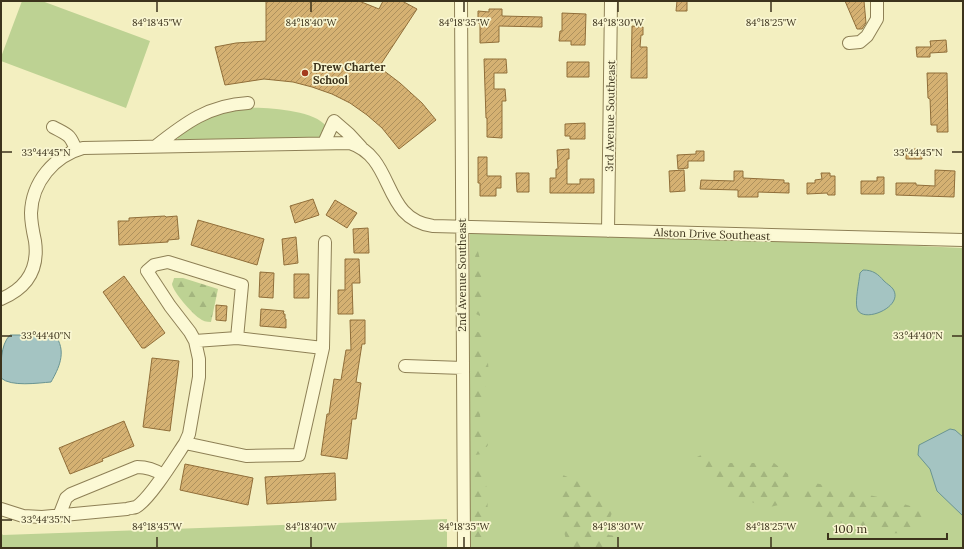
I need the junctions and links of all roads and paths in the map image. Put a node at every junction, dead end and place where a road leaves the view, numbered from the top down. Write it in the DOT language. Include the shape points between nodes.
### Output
graph roads {
  1 [pos="461,1"];
  2 [pos="611,1"];
  3 [pos="877,1"];
  4 [pos="849,43"];
  5 [pos="248,103"];
  6 [pos="53,127"];
  7 [pos="328,143"];
  8 [pos="156,146"];
  9 [pos="364,149"];
  10 [pos="76,150"];
  11 [pos="462,226"];
  12 [pos="608,231"];
  13 [pos="963,240"];
  14 [pos="325,242"];
  15 [pos="1,299"];
  16 [pos="237,338"];
  17 [pos="195,341"];
  18 [pos="323,348"];
  19 [pos="405,366"];
  20 [pos="463,368"];
  21 [pos="185,443"];
  22 [pos="163,475"];
  23 [pos="1,509"];
  24 [pos="59,516"];
  25 [pos="464,548"];
  1 -- 11 [label="street, 2nd Avenue Southeast"];
  2 -- 12 [label="street, 3rd Avenue Southeast"];
  3 -- 4 [label="street" via="878,16 867,36 860,42"];
  5 -- 8 [label="street" via="216,108 204,113 178,128"];
  6 -- 10 [label="street" via="67,134"];
  7 -- 8 [label="street"];
  7 -- 9 [label="street" via="350,143"];
  7 -- 9 [label="street, Alston Drive Southeast" via="338,123"];
  8 -- 10 [label="street"];
  9 -- 11 [label="street, Alston Drive Southeast" via="374,160 406,215 425,225"];
  10 -- 15 [label="street" via="53,164 39,183 31,214 36,252 34,265 24,285"];
  11 -- 12 [label="street, Alston Drive Southeast"];
  11 -- 20 [label="street, 2nd Avenue Southeast"];
  12 -- 13 [label="street, Alston Drive Southeast"];
  14 -- 18 [label="street"];
  16 -- 17 [label="street"];
  16 -- 17 [label="street" via="242,285 168,262 154,266 148,271"];
  16 -- 18 [label="street"];
  17 -- 21 [label="street" via="199,377 189,434"];
  18 -- 21 [label="street" via="299,455 246,456"];
  19 -- 20 [label="street"];
  20 -- 25 [label="street, 2nd Avenue Southeast"];
  21 -- 22 [label="street"];
  22 -- 24 [label="street" via="152,491 135,507"];
  22 -- 24 [label="street" via="156,470 137,467 71,494 66,498"];
  23 -- 24 [label="street" via="29,517"];
}
